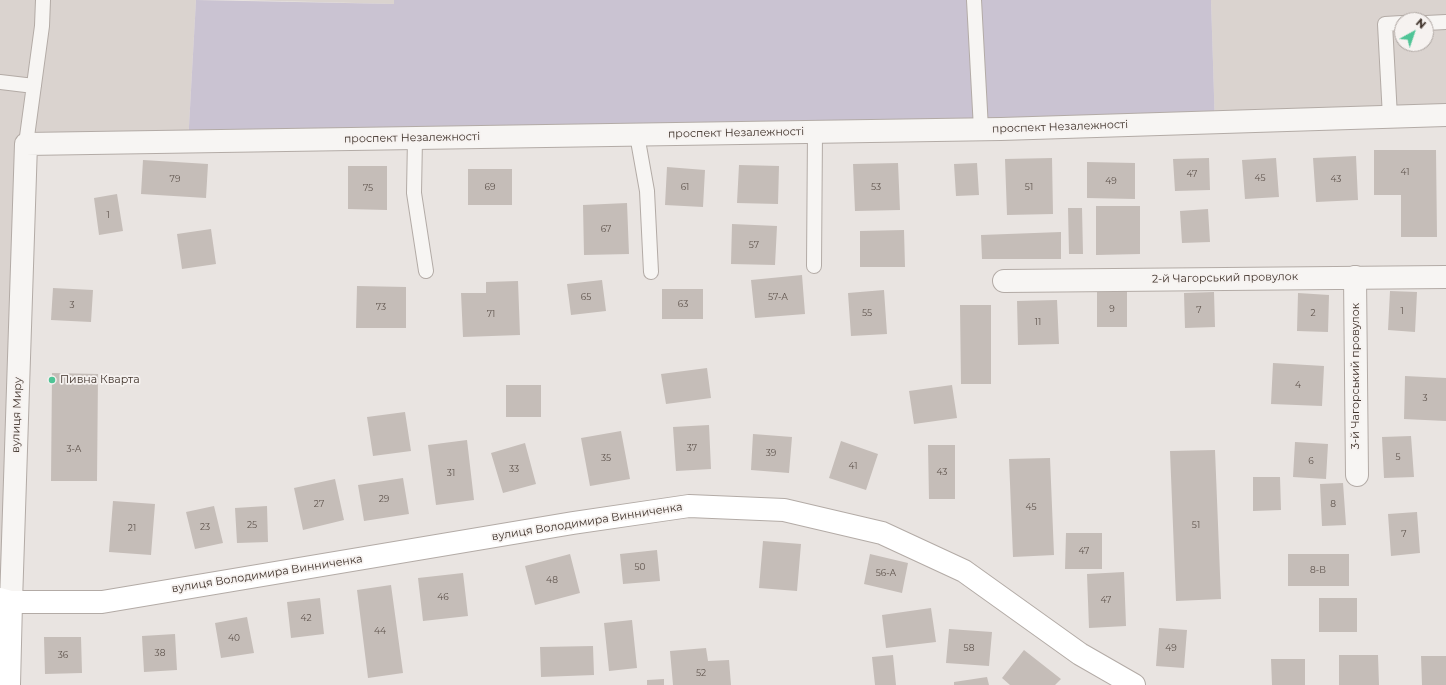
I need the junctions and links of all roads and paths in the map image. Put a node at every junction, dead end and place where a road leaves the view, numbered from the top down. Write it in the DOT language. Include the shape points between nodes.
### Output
graph roads {
  1 [pos="43,0"];
  2 [pos="974,0"];
  3 [pos="1446,22"];
  4 [pos="1434,23"];
  5 [pos="1394,24"];
  6 [pos="0,82"];
  7 [pos="34,86"];
  8 [pos="1446,115"];
  9 [pos="1390,117"];
  10 [pos="981,129"];
  11 [pos="815,132"];
  12 [pos="637,134"];
  13 [pos="415,138"];
  14 [pos="26,144"];
  15 [pos="814,266"];
  16 [pos="426,271"];
  17 [pos="651,272"];
  18 [pos="1356,277"];
  19 [pos="1446,277"];
  20 [pos="1004,281"];
  21 [pos="1357,475"];
  22 [pos="6,600"];
  23 [pos="9,685"];
  24 [pos="1134,685"];
  1 -- 7 [label="lane"];
  2 -- 10 [label="lane"];
  3 -- 4 [label="lane"];
  5 -- 9 [label="lane" via="1386,24"];
  6 -- 7 [label="lane"];
  7 -- 14 [label="lane"];
  8 -- 9 [label="street, проспект Незалежності"];
  9 -- 10 [label="street, проспект Незалежності"];
  10 -- 11 [label="street, проспект Незалежності"];
  11 -- 12 [label="street, проспект Незалежності"];
  11 -- 15 [label="lane"];
  12 -- 13 [label="street, проспект Незалежності"];
  12 -- 17 [label="lane" via="647,191"];
  13 -- 14 [label="street, проспект Незалежності"];
  13 -- 16 [label="lane" via="414,193"];
  14 -- 22 [label="street, вулиця Миру"];
  18 -- 19 [label="street, 2-й Чагорський провулок"];
  18 -- 20 [label="street, 2-й Чагорський провулок"];
  18 -- 21 [label="street, 3-й Чагорський провулок"];
  22 -- 23 [label="main road, вулиця Миру"];
  22 -- 24 [label="main road, вулиця Володимира Винниченка" via="102,602 689,506 784,510 882,533 964,571 1080,654"];
}
